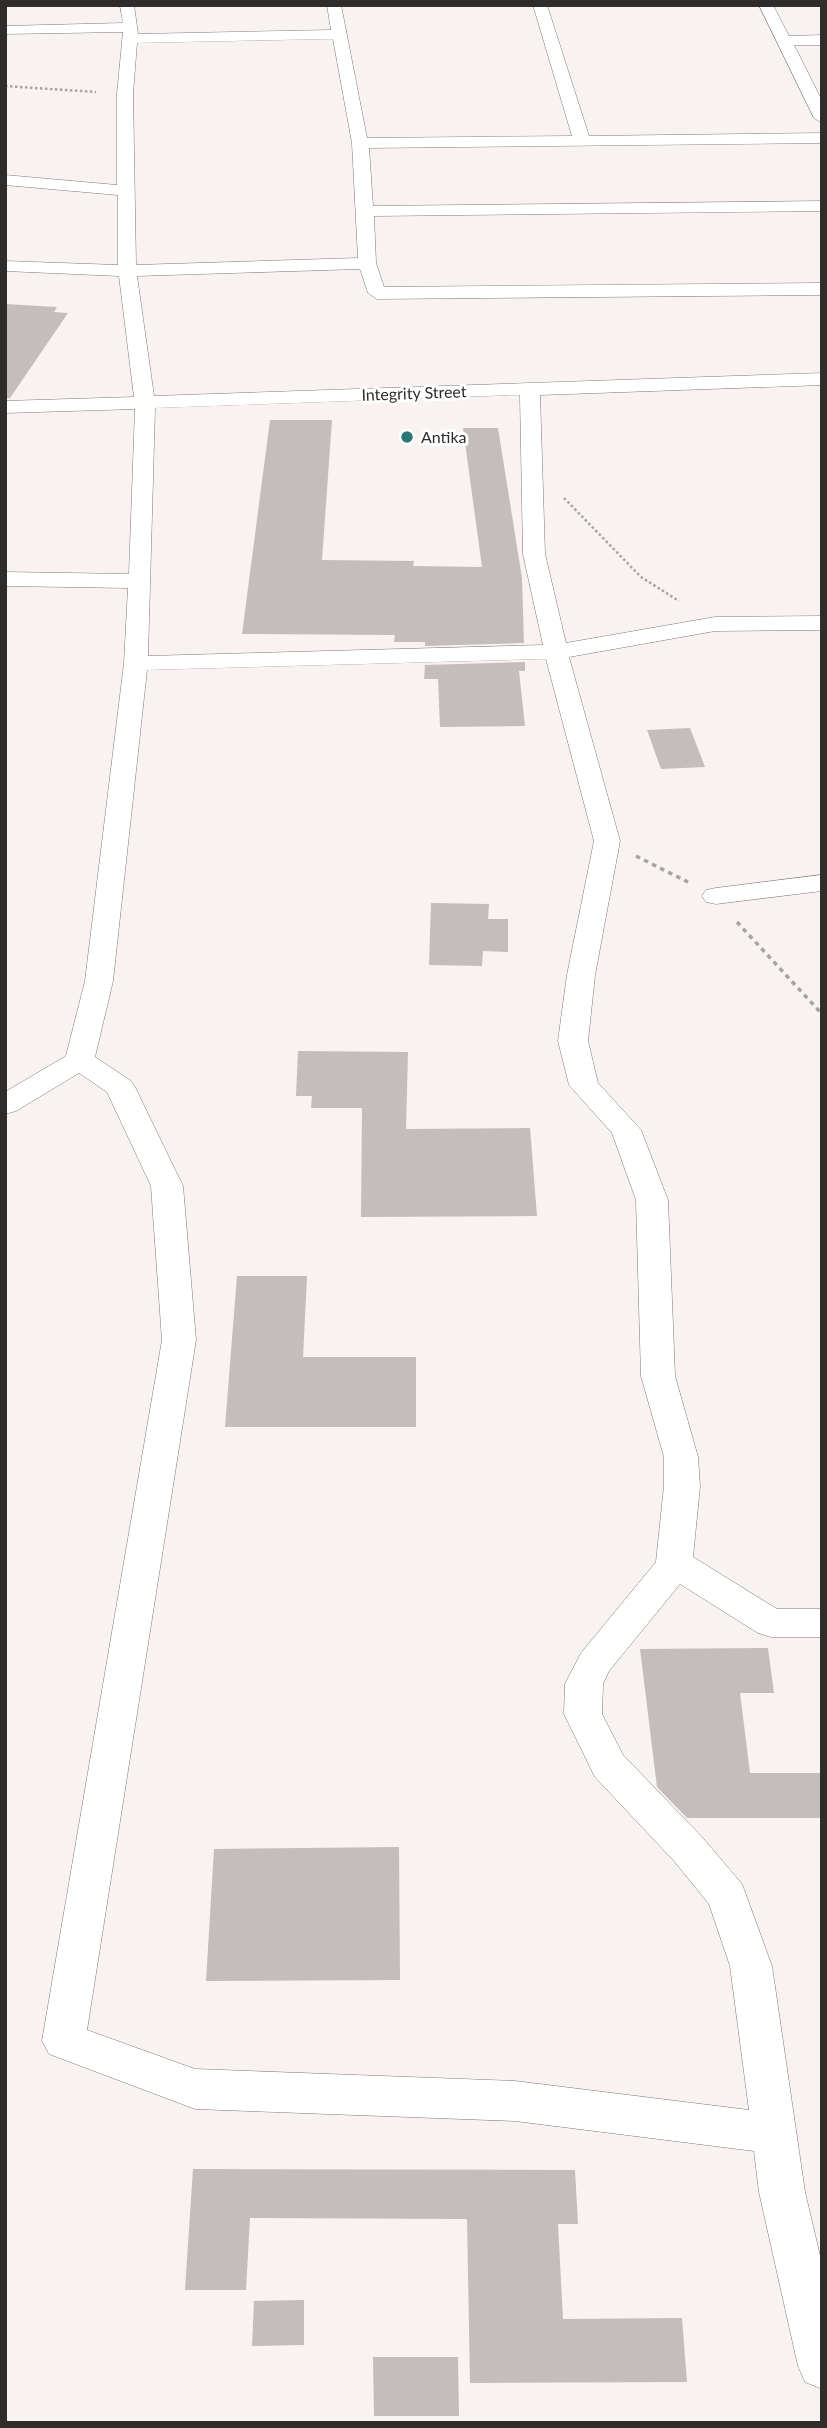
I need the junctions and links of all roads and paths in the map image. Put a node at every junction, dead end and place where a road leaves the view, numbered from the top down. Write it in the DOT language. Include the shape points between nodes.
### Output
graph roads {
  1 [pos="127,5"];
  2 [pos="334,5"];
  3 [pos="540,5"];
  4 [pos="766,5"];
  5 [pos="5,30"];
  6 [pos="131,33"];
  7 [pos="340,34"];
  8 [pos="822,40"];
  9 [pos="786,41"];
  10 [pos="5,86"];
  11 [pos="125,94"];
  12 [pos="818,102"];
  13 [pos="822,118"];
  14 [pos="822,138"];
  15 [pos="582,140"];
  16 [pos="360,143"];
  17 [pos="5,180"];
  18 [pos="126,191"];
  19 [pos="822,206"];
  20 [pos="365,211"];
  21 [pos="367,263"];
  22 [pos="5,266"];
  23 [pos="127,271"];
  24 [pos="822,289"];
  25 [pos="822,379"];
  26 [pos="530,389"];
  27 [pos="145,403"];
  28 [pos="5,407"];
  29 [pos="529,462"];
  30 [pos="5,579"];
  31 [pos="140,581"];
  32 [pos="822,623"];
  33 [pos="715,624"];
  34 [pos="556,652"];
  35 [pos="136,663"];
  36 [pos="822,883"];
  37 [pos="716,896"];
  38 [pos="80,1060"];
  39 [pos="5,1105"];
  40 [pos="674,1563"];
  41 [pos="822,1623"];
  42 [pos="774,2133"];
  43 [pos="822,2365"];
  1 -- 6 [label="street"];
  2 -- 7 [label="street"];
  3 -- 15 [label="street"];
  4 -- 9 [label="street"];
  5 -- 6 [label="street"];
  6 -- 7 [label="street"];
  6 -- 11 [label="street"];
  7 -- 16 [label="street"];
  8 -- 9 [label="street"];
  9 -- 12 [label="street"];
  10 -- 11 [label="path"];
  11 -- 18 [label="street"];
  12 -- 13 [label="street"];
  14 -- 15 [label="street"];
  15 -- 16 [label="street"];
  16 -- 20 [label="street"];
  17 -- 18 [label="street"];
  18 -- 23 [label="street"];
  19 -- 20 [label="street"];
  20 -- 21 [label="street"];
  21 -- 23 [label="street"];
  21 -- 24 [label="street" via="377,293"];
  22 -- 23 [label="street"];
  23 -- 27 [label="street"];
  25 -- 26 [label="street, Integrity Street"];
  26 -- 27 [label="street, Integrity Street"];
  26 -- 29 [label="street"];
  27 -- 28 [label="street, Integrity Street"];
  27 -- 31 [label="street"];
  29 -- 33 [label="path" via="641,578"];
  29 -- 34 [label="street" via="534,554"];
  30 -- 31 [label="street"];
  31 -- 35 [label="street"];
  32 -- 33 [label="street"];
  33 -- 34 [label="street"];
  34 -- 35 [label="street"];
  34 -- 40 [label="street" via="607,841 573,1041 584,1085 626,1130 652,1200 658,1376 681,1457"];
  35 -- 38 [label="street" via="99,981"];
  36 -- 37 [label="street"];
  38 -- 39 [label="street"];
  38 -- 42 [label="street" via="120,1087 167,1186 179,1340 64,2041 195,2089 515,2101"];
  40 -- 41 [label="street" via="771,1623"];
  40 -- 42 [label="street" via="594,1664 584,1684 583,1714 609,1766 727,1896 751,1966"];
  42 -- 43 [label="street" via="782,2192"];
}
